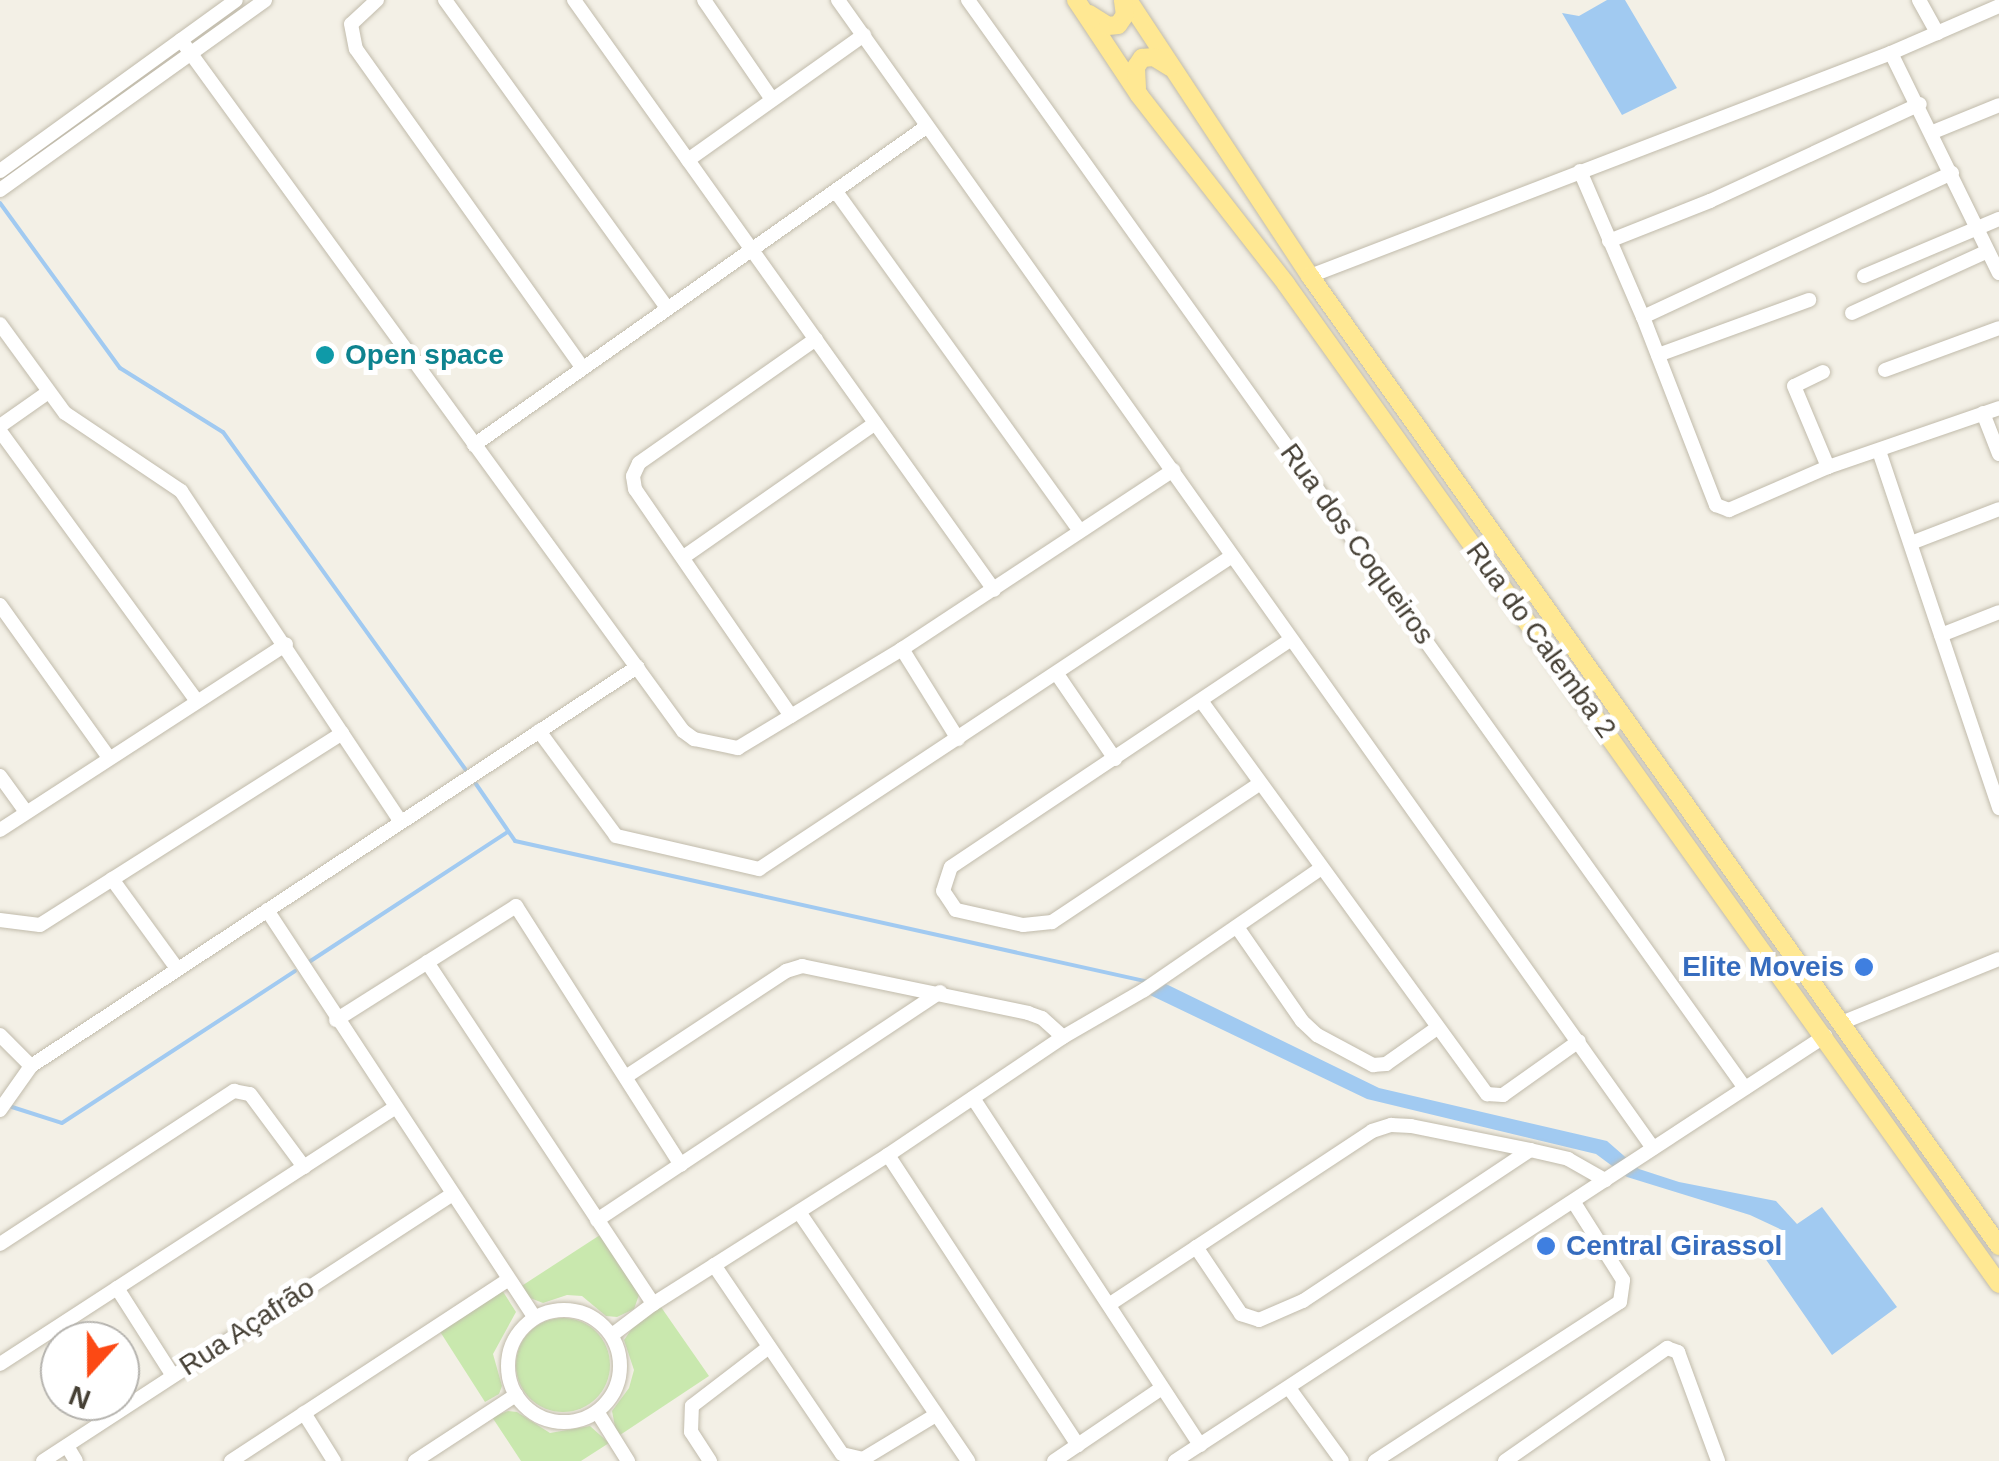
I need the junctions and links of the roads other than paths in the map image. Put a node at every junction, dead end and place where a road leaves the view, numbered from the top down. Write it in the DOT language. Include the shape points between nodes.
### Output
graph roads {
  1 [pos="236,0"];
  2 [pos="265,0"];
  3 [pos="377,0"];
  4 [pos="445,0"];
  5 [pos="574,0"];
  6 [pos="704,0"];
  7 [pos="838,0"];
  8 [pos="968,0"];
  9 [pos="1125,0"];
  10 [pos="1920,0"];
  11 [pos="1080,6"];
  12 [pos="1999,6"];
  13 [pos="1936,33"];
  14 [pos="864,35"];
  15 [pos="186,47"];
  16 [pos="1891,53"];
  17 [pos="1178,73"];
  18 [pos="1139,96"];
  19 [pos="771,98"];
  20 [pos="1920,104"];
  21 [pos="1999,104"];
  22 [pos="926,127"];
  23 [pos="1933,132"];
  24 [pos="688,160"];
  25 [pos="1580,171"];
  26 [pos="0,172"];
  27 [pos="1952,173"];
  28 [pos="0,190"];
  29 [pos="837,193"];
  30 [pos="1999,219"];
  31 [pos="1978,226"];
  32 [pos="1610,240"];
  33 [pos="755,249"];
  34 [pos="1988,251"];
  35 [pos="1999,272"];
  36 [pos="1310,276"];
  37 [pos="1864,276"];
  38 [pos="1809,300"];
  39 [pos="667,308"];
  40 [pos="1852,313"];
  41 [pos="1643,317"];
  42 [pos="0,324"];
  43 [pos="1999,328"];
  44 [pos="816,338"];
  45 [pos="1658,354"];
  46 [pos="581,366"];
  47 [pos="1885,370"];
  48 [pos="1823,372"];
  49 [pos="47,393"];
  50 [pos="1999,408"];
  51 [pos="1983,413"];
  52 [pos="874,424"];
  53 [pos="0,428"];
  54 [pos="474,445"];
  55 [pos="1879,451"];
  56 [pos="1999,454"];
  57 [pos="1828,467"];
  58 [pos="1173,470"];
  59 [pos="1999,509"];
  60 [pos="1079,530"];
  61 [pos="1910,544"];
  62 [pos="685,556"];
  63 [pos="1232,556"];
  64 [pos="994,590"];
  65 [pos="0,605"];
  66 [pos="1999,612"];
  67 [pos="1941,635"];
  68 [pos="1290,640"];
  69 [pos="286,644"];
  70 [pos="902,649"];
  71 [pos="636,667"];
  72 [pos="1056,674"];
  73 [pos="196,700"];
  74 [pos="1202,702"];
  75 [pos="791,716"];
  76 [pos="539,730"];
  77 [pos="342,733"];
  78 [pos="958,738"];
  79 [pos="109,758"];
  80 [pos="1114,760"];
  81 [pos="0,776"];
  82 [pos="1259,784"];
  83 [pos="1999,808"];
  84 [pos="26,812"];
  85 [pos="400,820"];
  86 [pos="0,830"];
  87 [pos="1320,869"];
  88 [pos="112,879"];
  89 [pos="267,910"];
  90 [pos="0,920"];
  91 [pos="1237,928"];
  92 [pos="1999,959"];
  93 [pos="427,962"];
  94 [pos="176,967"];
  95 [pos="940,992"];
  96 [pos="336,1020"];
  97 [pos="1841,1023"];
  98 [pos="1437,1028"];
  99 [pos="0,1035"];
  100 [pos="1825,1036"];
  101 [pos="1063,1037"];
  102 [pos="1579,1041"];
  103 [pos="31,1066"];
  104 [pos="627,1076"];
  105 [pos="1745,1088"];
  106 [pos="973,1098"];
  107 [pos="394,1108"];
  108 [pos="0,1110"];
  109 [pos="1653,1148"];
  110 [pos="1530,1150"];
  111 [pos="888,1155"];
  112 [pos="681,1165"];
  113 [pos="304,1167"];
  114 [pos="1605,1180"];
  115 [pos="451,1195"];
  116 [pos="1573,1201"];
  117 [pos="799,1212"];
  118 [pos="597,1220"];
  119 [pos="0,1244"];
  120 [pos="1999,1246"];
  121 [pos="1196,1247"];
  122 [pos="714,1265"];
  123 [pos="508,1280"];
  124 [pos="1999,1284"];
  125 [pos="117,1288"];
  126 [pos="653,1304"];
  127 [pos="1110,1304"];
  128 [pos="534,1317"];
  129 [pos="612,1335"];
  130 [pos="769,1347"];
  131 [pos="0,1364"];
  132 [pos="172,1376"];
  133 [pos="1162,1388"];
  134 [pos="1288,1388"];
  135 [pos="516,1395"];
  136 [pos="304,1413"];
  137 [pos="598,1413"];
  138 [pos="936,1415"];
  139 [pos="1078,1445"];
  140 [pos="1200,1445"];
  141 [pos="67,1446"];
  142 [pos="1532,1454"];
  143 [pos="44,1461"];
  144 [pos="76,1461"];
  145 [pos="230,1461"];
  146 [pos="334,1461"];
  147 [pos="415,1461"];
  148 [pos="628,1461"];
  149 [pos="710,1461"];
  150 [pos="968,1461"];
  151 [pos="1054,1461"];
  152 [pos="1175,1461"];
  153 [pos="1342,1461"];
  154 [pos="1375,1461"];
  155 [pos="1505,1461"];
  156 [pos="1718,1461"];
  1 -- 15 [label="street"];
  2 -- 15 [label="street"];
  3 -- 46 [label="street" via="351,24 352,41"];
  4 -- 39 [label="street"];
  5 -- 24 [label="street"];
  6 -- 19 [label="street"];
  7 -- 14 [label="street"];
  8 -- 105 [label="street, Rua dos Coqueiros"];
  9 -- 11 [label="main road" via="1126,15 1113,27"];
  9 -- 17 [label="main road, Rua do Calemba 2"];
  10 -- 13 [label="street"];
  11 -- 18 [label="main road, Rua do Calemba 2"];
  12 -- 13 [label="street"];
  13 -- 16 [label="street"];
  14 -- 19 [label="street"];
  14 -- 22 [label="street"];
  15 -- 26 [label="street"];
  15 -- 28 [label="street"];
  15 -- 54 [label="street"];
  16 -- 20 [label="street"];
  16 -- 25 [label="street"];
  17 -- 18 [label="main road" via="1154,57 1142,58 1134,76"];
  17 -- 36 [label="main road, Rua do Calemba 2"];
  18 -- 100 [label="main road, Rua do Calemba 2" via="1286,284"];
  19 -- 24 [label="street"];
  20 -- 23 [label="street"];
  20 -- 32 [label="street"];
  21 -- 23 [label="street"];
  22 -- 29 [label="street"];
  22 -- 58 [label="street"];
  23 -- 27 [label="street"];
  24 -- 33 [label="street"];
  25 -- 32 [label="street"];
  25 -- 36 [label="street"];
  27 -- 31 [label="street"];
  27 -- 41 [label="street"];
  29 -- 33 [label="street"];
  29 -- 60 [label="street"];
  30 -- 31 [label="street"];
  31 -- 34 [label="street"];
  31 -- 37 [label="street"];
  32 -- 41 [label="street"];
  33 -- 39 [label="street"];
  33 -- 44 [label="street"];
  34 -- 35 [label="street"];
  34 -- 40 [label="street"];
  36 -- 97 [label="main road, Rua do Calemba 2"];
  38 -- 45 [label="street"];
  39 -- 46 [label="street"];
  41 -- 45 [label="street"];
  42 -- 49 [label="street"];
  43 -- 47 [label="street"];
  44 -- 52 [label="street"];
  44 -- 62 [label="street" via="634,468 635,489"];
  45 -- 57 [label="street" via="1722,511"];
  46 -- 54 [label="street"];
  48 -- 57 [label="street" via="1794,386"];
  49 -- 53 [label="street"];
  49 -- 69 [label="street" via="79,426 181,490"];
  50 -- 51 [label="street"];
  51 -- 55 [label="street"];
  51 -- 56 [label="street"];
  52 -- 62 [label="street"];
  52 -- 64 [label="street"];
  53 -- 73 [label="street"];
  54 -- 71 [label="street"];
  55 -- 57 [label="street"];
  55 -- 61 [label="street"];
  58 -- 60 [label="street"];
  58 -- 63 [label="street"];
  59 -- 61 [label="street"];
  60 -- 64 [label="street"];
  61 -- 67 [label="street"];
  62 -- 75 [label="street"];
  63 -- 68 [label="street"];
  63 -- 72 [label="street"];
  64 -- 70 [label="street"];
  65 -- 79 [label="street"];
  66 -- 67 [label="street"];
  67 -- 83 [label="street"];
  68 -- 74 [label="street"];
  68 -- 102 [label="street"];
  69 -- 73 [label="street"];
  69 -- 77 [label="street"];
  70 -- 75 [label="street"];
  70 -- 78 [label="street"];
  71 -- 75 [label="street" via="694,740 738,748"];
  71 -- 76 [label="street"];
  72 -- 78 [label="street"];
  72 -- 80 [label="street"];
  73 -- 79 [label="street"];
  74 -- 80 [label="street"];
  74 -- 82 [label="street"];
  76 -- 78 [label="street" via="616,836 759,869"];
  76 -- 85 [label="street"];
  77 -- 85 [label="street"];
  77 -- 88 [label="street"];
  79 -- 84 [label="street"];
  80 -- 82 [label="street" via="952,867 943,891 956,910 1022,925 1052,922"];
  81 -- 84 [label="street"];
  82 -- 87 [label="street"];
  84 -- 86 [label="street"];
  85 -- 89 [label="street"];
  87 -- 91 [label="street"];
  87 -- 98 [label="street"];
  88 -- 90 [label="street" via="40,925"];
  88 -- 94 [label="street"];
  89 -- 94 [label="street"];
  89 -- 96 [label="street"];
  91 -- 98 [label="street" via="1302,1021 1372,1065 1386,1064"];
  91 -- 101 [label="street"];
  92 -- 97 [label="street"];
  93 -- 96 [label="street"];
  93 -- 104 [label="street" via="516,906"];
  93 -- 118 [label="street"];
  94 -- 103 [label="street"];
  95 -- 101 [label="street" via="1042,1018"];
  95 -- 104 [label="street" via="802,966"];
  95 -- 112 [label="street"];
  96 -- 107 [label="street"];
  97 -- 120 [label="main road, Rua do Calemba 2"];
  98 -- 102 [label="street" via="1490,1096 1504,1095"];
  99 -- 103 [label="street"];
  100 -- 105 [label="street"];
  100 -- 124 [label="main road, Rua do Calemba 2"];
  101 -- 106 [label="street"];
  102 -- 109 [label="street"];
  103 -- 108 [label="street"];
  104 -- 112 [label="street"];
  105 -- 109 [label="street"];
  106 -- 111 [label="street"];
  106 -- 127 [label="street"];
  107 -- 113 [label="street"];
  107 -- 115 [label="street"];
  109 -- 114 [label="street"];
  110 -- 114 [label="street" via="1568,1159"];
  110 -- 121 [label="street" via="1391,1125"];
  110 -- 121 [label="street" via="1303,1301 1259,1320 1240,1314"];
  111 -- 117 [label="street"];
  111 -- 139 [label="street"];
  112 -- 118 [label="street"];
  113 -- 119 [label="street" via="250,1094 234,1091"];
  113 -- 125 [label="street"];
  114 -- 116 [label="street"];
  115 -- 123 [label="street"];
  115 -- 132 [label="street, Rua Açafrão"];
  116 -- 134 [label="street"];
  116 -- 154 [label="street" via="1623,1280 1620,1302"];
  117 -- 122 [label="street"];
  117 -- 138 [label="street"];
  118 -- 126 [label="street"];
  121 -- 127 [label="street"];
  122 -- 126 [label="street"];
  122 -- 130 [label="street"];
  123 -- 128 [label="street"];
  123 -- 136 [label="street"];
  125 -- 131 [label="street"];
  125 -- 132 [label="street"];
  126 -- 129 [label="street"];
  127 -- 133 [label="street"];
  128 -- 129 [label="street" via="578,1311"];
  128 -- 135 [label="street" via="506,1364"];
  129 -- 137 [label="street" via="619,1376"];
  130 -- 138 [label="street" via="842,1454 853,1460"];
  130 -- 149 [label="street" via="692,1406 690,1432"];
  132 -- 141 [label="street, Rua Açafrão"];
  133 -- 139 [label="street"];
  133 -- 140 [label="street"];
  134 -- 140 [label="street"];
  134 -- 153 [label="street"];
  135 -- 137 [label="street" via="538,1416 556,1422"];
  135 -- 147 [label="street"];
  136 -- 145 [label="street"];
  136 -- 146 [label="street"];
  137 -- 148 [label="street"];
  138 -- 150 [label="street"];
  139 -- 151 [label="street"];
  140 -- 152 [label="street"];
  141 -- 143 [label="street, Rua Açafrão"];
  141 -- 144 [label="street"];
  142 -- 155 [label="street"];
  142 -- 156 [label="street" via="1673,1348"];
}
